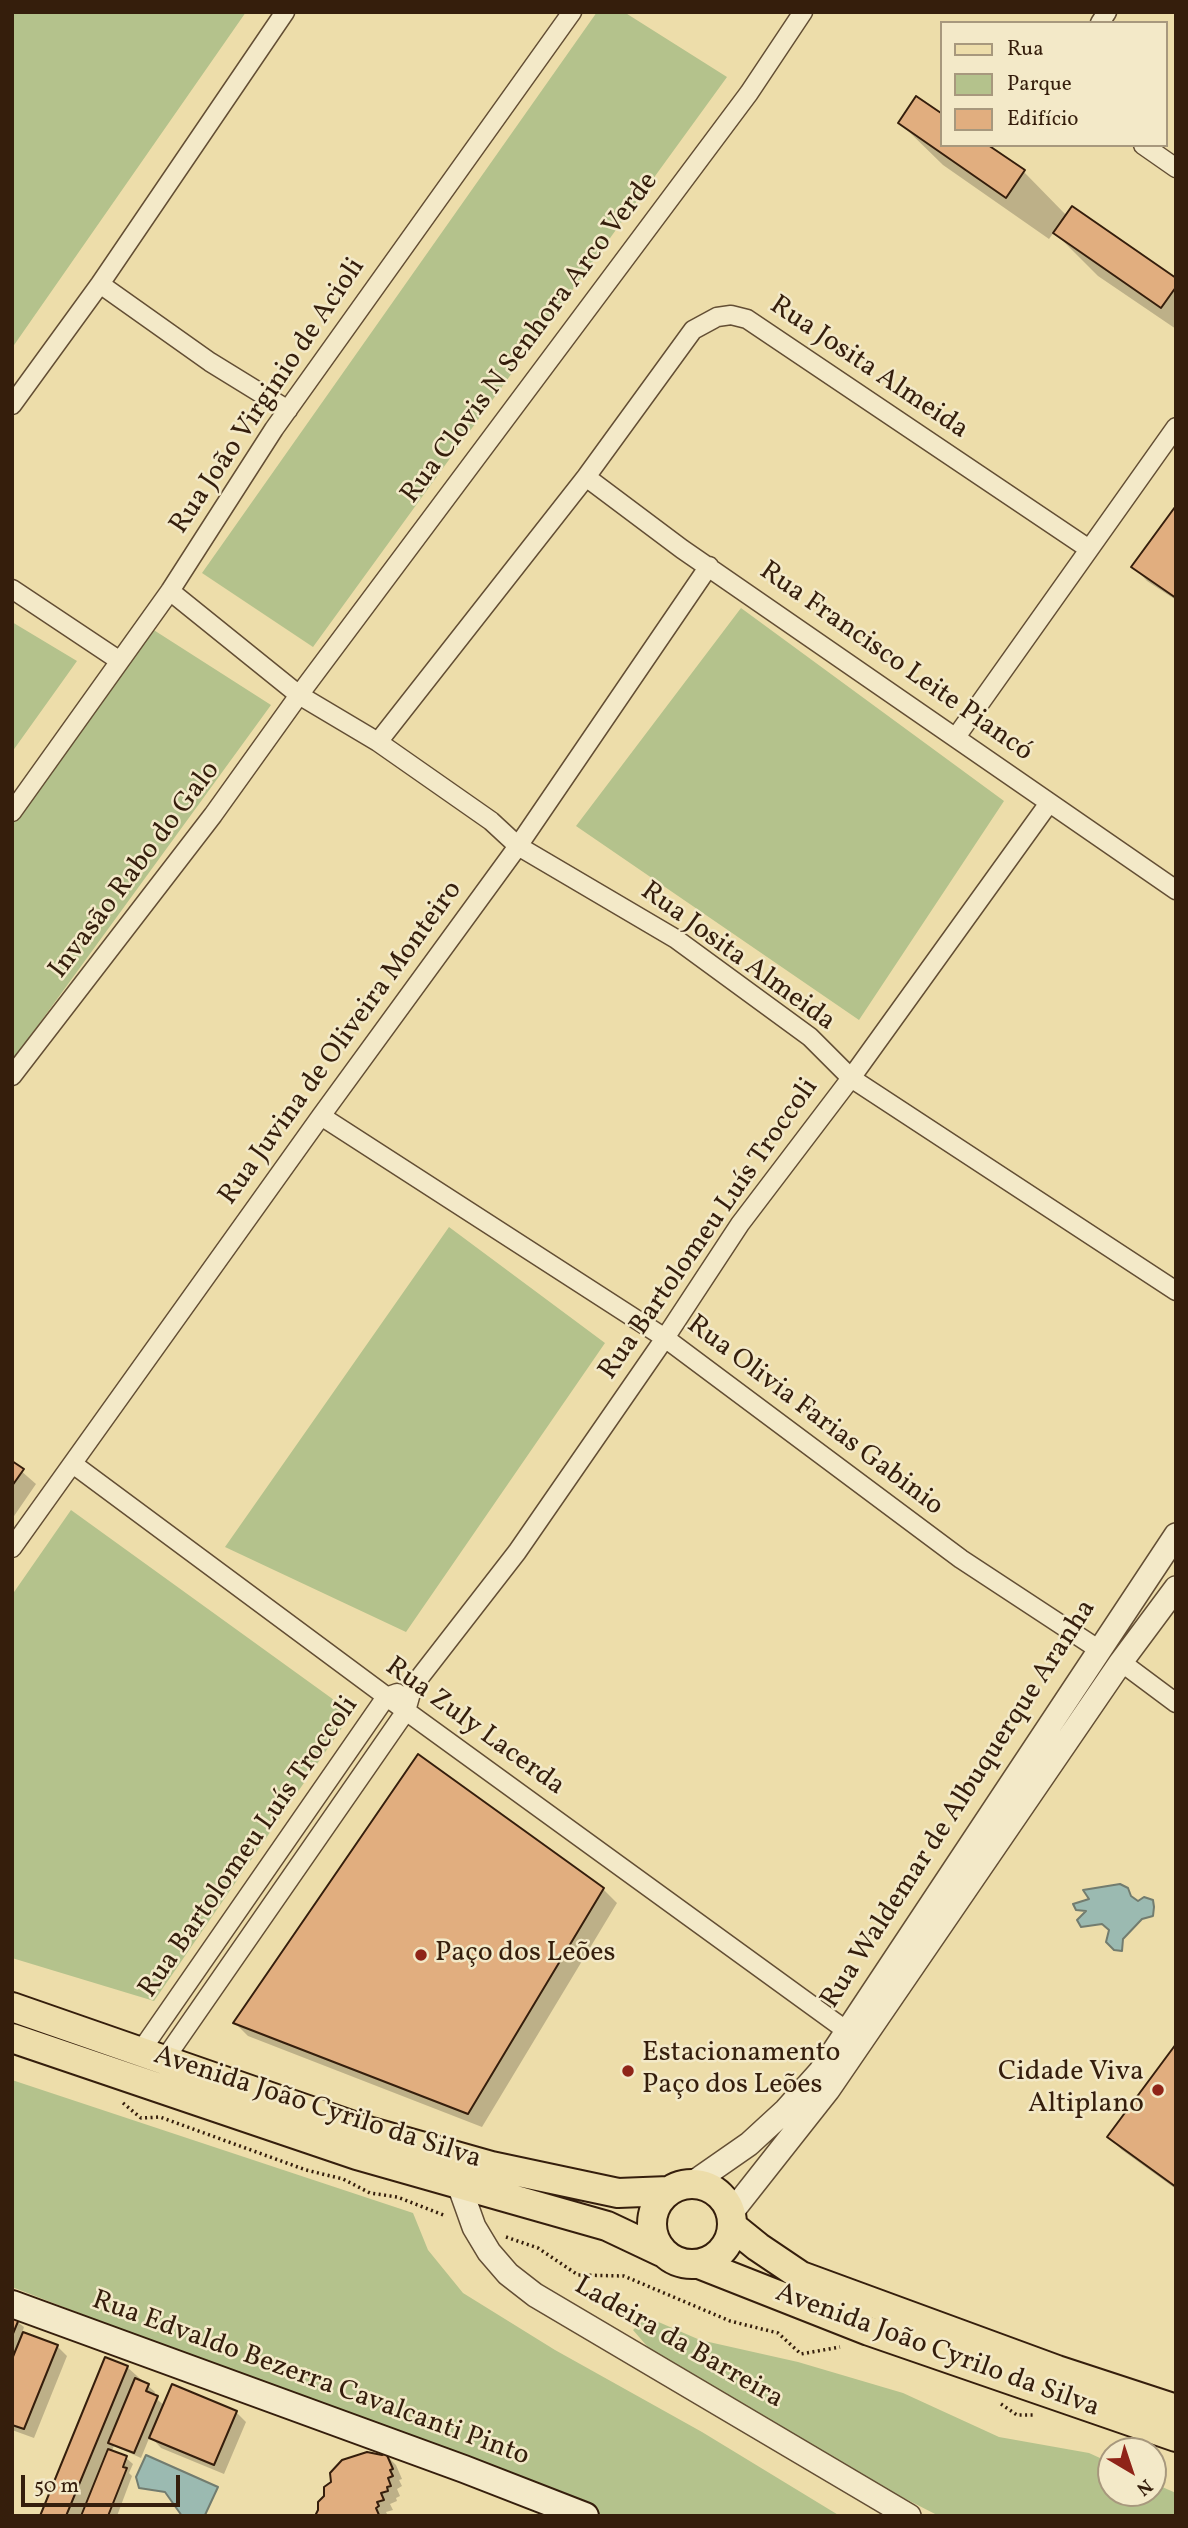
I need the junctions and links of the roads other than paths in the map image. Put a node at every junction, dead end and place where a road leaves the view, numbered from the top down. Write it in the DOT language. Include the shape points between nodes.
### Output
graph roads {
  1 [pos="285,12"];
  2 [pos="572,12"];
  3 [pos="803,12"];
  4 [pos="1146,147"];
  5 [pos="1176,168"];
  6 [pos="100,284"];
  7 [pos="12,405"];
  8 [pos="288,410"];
  9 [pos="1176,427"];
  10 [pos="1169,449"];
  11 [pos="586,477"];
  12 [pos="1089,549"];
  13 [pos="709,566"];
  14 [pos="12,589"];
  15 [pos="170,591"];
  16 [pos="120,661"];
  17 [pos="299,695"];
  18 [pos="956,737"];
  19 [pos="377,742"];
  20 [pos="1049,803"];
  21 [pos="12,812"];
  22 [pos="518,846"];
  23 [pos="1176,890"];
  24 [pos="12,1076"];
  25 [pos="851,1078"];
  26 [pos="321,1116"];
  27 [pos="1176,1291"];
  28 [pos="665,1338"];
  29 [pos="73,1464"];
  30 [pos="1176,1535"];
  31 [pos="12,1548"];
  32 [pos="1176,1588"];
  33 [pos="1098,1649"];
  34 [pos="1121,1662"];
  35 [pos="413,1686"];
  36 [pos="386,1697"];
  37 [pos="1176,1703"];
  38 [pos="406,1711"];
  39 [pos="12,2007"];
  40 [pos="847,2031"];
  41 [pos="12,2038"];
  42 [pos="152,2056"];
  43 [pos="459,2185"];
  44 [pos="681,2187"];
  45 [pos="732,2219"];
  46 [pos="662,2252"];
  47 [pos="699,2264"];
  48 [pos="12,2304"];
  49 [pos="1176,2409"];
  50 [pos="1176,2437"];
  51 [pos="585,2516"];
  52 [pos="909,2516"];
  1 -- 6 [label="street"];
  2 -- 8 [label="street, Rua João Virginio de Acioli"];
  3 -- 17 [label="street, Rua Clovis N Senhora Arco Verde" via="748,93"];
  4 -- 5 [label="street"];
  6 -- 7 [label="street"];
  6 -- 8 [label="street" via="210,362"];
  8 -- 15 [label="street, Rua João Virginio de Acioli"];
  9 -- 10 [label="street"];
  10 -- 12 [label="street"];
  11 -- 12 [label="street, Rua Josita Almeida" via="693,331 717,317 731,315 747,319"];
  11 -- 13 [label="street, Rua Francisco Leite Piancó"];
  11 -- 19 [label="street, Rua Josita Almeida"];
  12 -- 18 [label="street"];
  13 -- 18 [label="street, Rua Francisco Leite Piancó"];
  13 -- 22 [label="street, Rua Juvina de Oliveira Monteiro"];
  14 -- 16 [label="street"];
  15 -- 16 [label="street, Rua João Virginio de Acioli"];
  15 -- 17 [label="street, Rua Josita Almeida"];
  16 -- 21 [label="street, Rua João Virginio de Acioli"];
  17 -- 19 [label="street, Rua Josita Almeida"];
  17 -- 24 [label="street, Invasão Rabo do Galo" via="213,815"];
  18 -- 20 [label="street, Rua Francisco Leite Piancó"];
  19 -- 22 [label="street, Rua Josita Almeida" via="491,821"];
  20 -- 23 [label="street, Rua Francisco Leite Piancó"];
  20 -- 25 [label="street, Rua Bartolomeu Luís Troccoli"];
  22 -- 25 [label="street, Rua Josita Almeida" via="676,939 810,1037"];
  22 -- 26 [label="street, Rua Juvina de Oliveira Monteiro"];
  25 -- 27 [label="street, Rua Josita Almeida"];
  25 -- 28 [label="street, Rua Bartolomeu Luís Troccoli" via="740,1224"];
  26 -- 28 [label="street, Rua Olivia Farias Gabinio"];
  26 -- 29 [label="street, Rua Juvina de Oliveira Monteiro"];
  28 -- 33 [label="street, Rua Olivia Farias Gabinio" via="961,1559"];
  28 -- 35 [label="street, Rua Bartolomeu Luís Troccoli" via="517,1552"];
  29 -- 31 [label="street, Rua Juvina de Oliveira Monteiro"];
  29 -- 36 [label="street, Rua Zuly Lacerda"];
  30 -- 33 [label="street, Rua Waldemar de Albuquerque Aranha"];
  32 -- 34 [label="street"];
  33 -- 40 [label="street, Rua Waldemar de Albuquerque Aranha"];
  34 -- 37 [label="street"];
  34 -- 45 [label="street" via="828,2090"];
  35 -- 36 [label="street, Rua Bartolomeu Luís Troccoli"];
  35 -- 38 [label="street, Rua Bartolomeu Luís Troccoli"];
  36 -- 38 [label="street, Rua Zuly Lacerda"];
  36 -- 42 [label="street, Rua Bartolomeu Luís Troccoli"];
  38 -- 40 [label="street, Rua Zuly Lacerda"];
  38 -- 42 [label="street, Rua Bartolomeu Luís Troccoli"];
  39 -- 42 [label="main road, Avenida João Cyrilo da Silva"];
  40 -- 44 [label="street, Rua Waldemar de Albuquerque Aranha" via="820,2072 786,2110 749,2144"];
  41 -- 43 [label="main road, Avenida João Cyrilo da Silva"];
  42 -- 44 [label="main road, Avenida João Cyrilo da Silva" via="372,2132 491,2166 618,2193"];
  43 -- 46 [label="main road, Avenida João Cyrilo da Silva" via="607,2226"];
  43 -- 52 [label="street, Ladeira da Barreira" via="489,2252 535,2295"];
  44 -- 45 [label="main road" via="706,2186 717,2192"];
  44 -- 46 [label="main road" via="659,2201 653,2213 651,2227"];
  45 -- 47 [label="main road" via="722,2250"];
  45 -- 49 [label="main road, Avenida João Cyrilo da Silva" via="758,2247 801,2276 1044,2366"];
  46 -- 47 [label="main road" via="673,2260"];
  47 -- 50 [label="main road, Avenida João Cyrilo da Silva" via="869,2330"];
  48 -- 51 [label="main road, Rua Edvaldo Bezerra Cavalcanti Pinto"];
}
